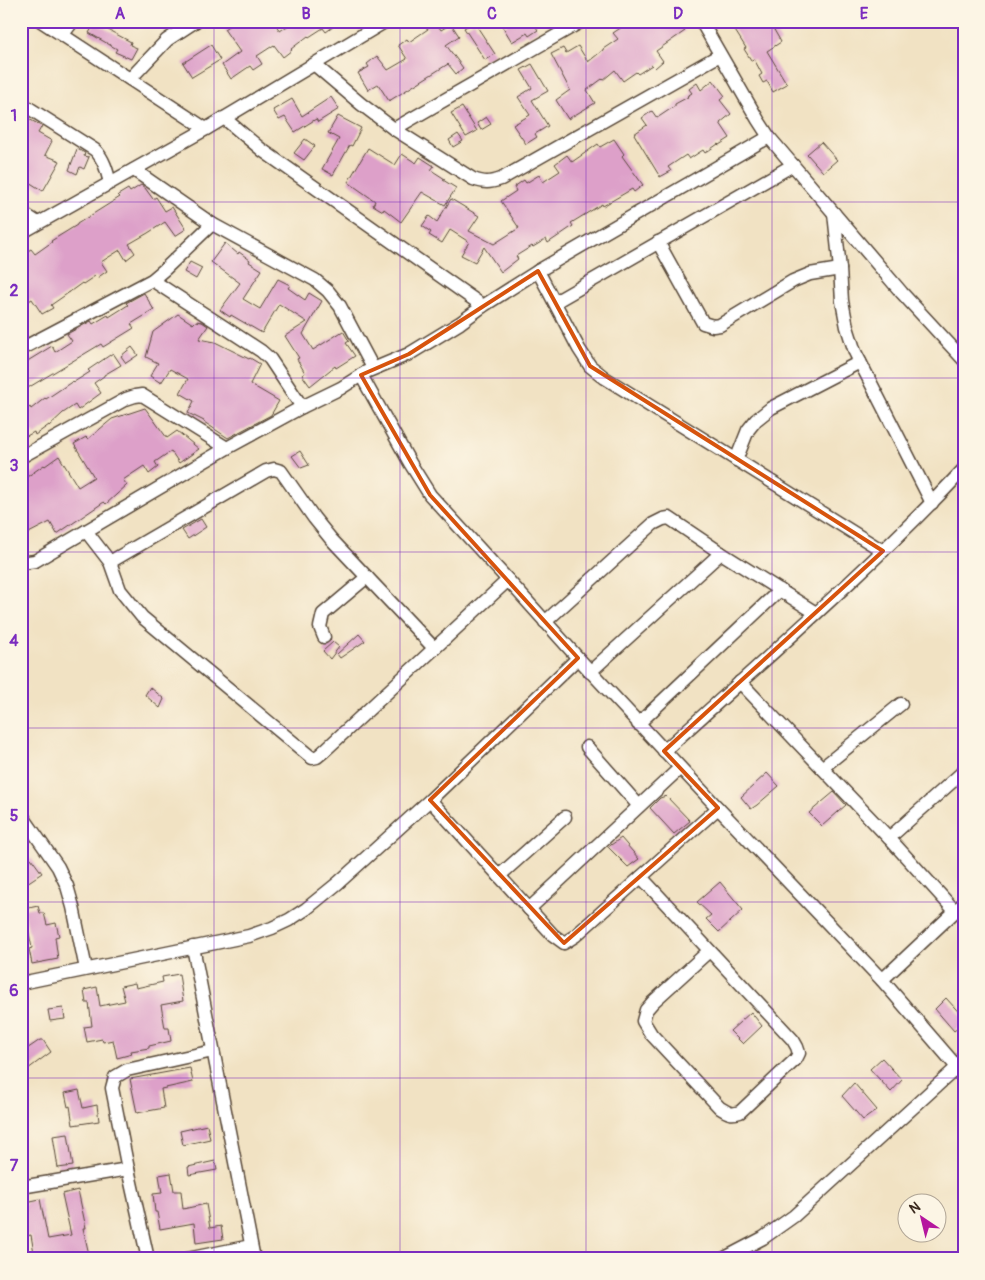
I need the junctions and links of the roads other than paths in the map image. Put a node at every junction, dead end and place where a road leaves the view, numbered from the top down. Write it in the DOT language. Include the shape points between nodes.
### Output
graph roads {
  1 [pos="41,21"];
  2 [pos="73,21"];
  3 [pos="196,21"];
  4 [pos="386,21"];
  5 [pos="582,21"];
  6 [pos="701,21"];
  7 [pos="63,34"];
  8 [pos="720,55"];
  9 [pos="314,65"];
  10 [pos="130,79"];
  11 [pos="21,103"];
  12 [pos="224,118"];
  13 [pos="206,129"];
  14 [pos="394,129"];
  15 [pos="770,137"];
  16 [pos="793,165"];
  17 [pos="134,170"];
  18 [pos="110,183"];
  19 [pos="21,212"];
  20 [pos="834,213"];
  21 [pos="38,223"];
  22 [pos="212,224"];
  23 [pos="21,232"];
  24 [pos="658,242"];
  25 [pos="840,269"];
  26 [pos="538,271"];
  27 [pos="152,280"];
  28 [pos="555,302"];
  29 [pos="483,306"];
  30 [pos="21,350"];
  31 [pos="964,360"];
  32 [pos="860,362"];
  33 [pos="374,368"];
  34 [pos="361,375"];
  35 [pos="302,407"];
  36 [pos="227,448"];
  37 [pos="21,458"];
  38 [pos="736,460"];
  39 [pos="964,469"];
  40 [pos="932,503"];
  41 [pos="86,532"];
  42 [pos="883,551"];
  43 [pos="721,553"];
  44 [pos="21,562"];
  45 [pos="110,562"];
  46 [pos="367,577"];
  47 [pos="508,580"];
  48 [pos="780,590"];
  49 [pos="816,613"];
  50 [pos="545,622"];
  51 [pos="324,637"];
  52 [pos="434,648"];
  53 [pos="578,658"];
  54 [pos="590,672"];
  55 [pos="740,682"];
  56 [pos="901,704"];
  57 [pos="638,724"];
  58 [pos="588,747"];
  59 [pos="664,751"];
  60 [pos="680,768"];
  61 [pos="822,768"];
  62 [pos="964,771"];
  63 [pos="430,800"];
  64 [pos="639,806"];
  65 [pos="718,808"];
  66 [pos="22,818"];
  67 [pos="565,818"];
  68 [pos="889,838"];
  69 [pos="499,876"];
  70 [pos="641,877"];
  71 [pos="959,907"];
  72 [pos="530,909"];
  73 [pos="193,947"];
  74 [pos="709,951"];
  75 [pos="86,969"];
  76 [pos="882,980"];
  77 [pos="21,983"];
  78 [pos="213,1051"];
  79 [pos="960,1064"];
  80 [pos="128,1169"];
  81 [pos="21,1188"];
  82 [pos="251,1246"];
  83 [pos="148,1259"];
  84 [pos="187,1259"];
  85 [pos="254,1259"];
  86 [pos="723,1259"];
  1 -- 7 [label="street"];
  2 -- 7 [label="street"];
  3 -- 10 [label="street" via="167,40"];
  4 -- 9 [label="street"];
  5 -- 14 [label="street"];
  6 -- 8 [label="street"];
  7 -- 10 [label="street"];
  8 -- 14 [label="street" via="494,182 473,179"];
  8 -- 15 [label="street"];
  9 -- 12 [label="street"];
  9 -- 14 [label="street"];
  10 -- 13 [label="street"];
  11 -- 18 [label="street" via="95,150 104,163"];
  12 -- 13 [label="street"];
  12 -- 29 [label="street" via="262,150"];
  13 -- 17 [label="street"];
  15 -- 16 [label="street"];
  15 -- 26 [label="street"];
  16 -- 20 [label="street"];
  16 -- 24 [label="street"];
  17 -- 18 [label="street"];
  17 -- 22 [label="street"];
  18 -- 21 [label="street"];
  19 -- 21 [label="street"];
  20 -- 25 [label="street"];
  20 -- 31 [label="street"];
  21 -- 23 [label="street"];
  22 -- 27 [label="street"];
  22 -- 33 [label="street" via="315,280 328,291 340,306"];
  24 -- 25 [label="street" via="703,323 713,326 720,325 793,281 810,274"];
  24 -- 28 [label="street"];
  25 -- 32 [label="street" via="846,327"];
  26 -- 28 [label="street"];
  26 -- 29 [label="street"];
  27 -- 30 [label="street"];
  27 -- 35 [label="street" via="261,351"];
  28 -- 38 [label="street" via="590,366"];
  29 -- 33 [label="street" via="408,354"];
  32 -- 38 [label="street" via="771,408 748,430"];
  32 -- 40 [label="street"];
  33 -- 34 [label="street"];
  34 -- 35 [label="street"];
  34 -- 47 [label="street" via="430,495"];
  35 -- 36 [label="street"];
  36 -- 37 [label="street" via="142,396 135,396"];
  36 -- 41 [label="street"];
  38 -- 42 [label="street"];
  39 -- 40 [label="street"];
  40 -- 42 [label="street"];
  41 -- 44 [label="street" via="34,561"];
  41 -- 45 [label="street"];
  42 -- 49 [label="street"];
  43 -- 48 [label="street"];
  43 -- 50 [label="street" via="669,518 663,519 653,524"];
  43 -- 54 [label="street"];
  45 -- 46 [label="street" via="274,469 281,471 331,539"];
  45 -- 52 [label="street" via="120,590 142,617 312,758 323,752"];
  46 -- 51 [label="street" via="322,614 320,627"];
  46 -- 52 [label="street"];
  47 -- 50 [label="street"];
  47 -- 52 [label="street"];
  48 -- 49 [label="street"];
  48 -- 57 [label="street"];
  49 -- 55 [label="street"];
  50 -- 53 [label="street"];
  53 -- 54 [label="street"];
  53 -- 63 [label="street"];
  54 -- 57 [label="street"];
  55 -- 59 [label="street"];
  55 -- 61 [label="street"];
  56 -- 61 [label="street"];
  57 -- 59 [label="street"];
  58 -- 64 [label="street"];
  59 -- 60 [label="street"];
  60 -- 64 [label="street"];
  60 -- 65 [label="street"];
  61 -- 68 [label="street"];
  62 -- 68 [label="street"];
  63 -- 69 [label="street"];
  63 -- 73 [label="street" via="338,883 289,920 249,936"];
  64 -- 72 [label="street"];
  65 -- 70 [label="street"];
  65 -- 76 [label="street"];
  66 -- 75 [label="street" via="58,867 73,907"];
  67 -- 69 [label="street"];
  68 -- 71 [label="street"];
  69 -- 72 [label="street"];
  70 -- 72 [label="street" via="564,943"];
  70 -- 74 [label="street"];
  71 -- 76 [label="street"];
  73 -- 75 [label="street"];
  73 -- 78 [label="street"];
  74 -- 74 [label="street" via="793,1040 799,1053 740,1112 733,1115 714,1101 651,1034 643,1020 653,1002"];
  75 -- 77 [label="street"];
  76 -- 79 [label="street"];
  78 -- 80 [label="street" via="126,1070 115,1076 112,1088"];
  78 -- 82 [label="street"];
  79 -- 86 [label="street" via="794,1216 763,1238"];
  80 -- 81 [label="street"];
  80 -- 83 [label="street"];
  82 -- 84 [label="street"];
  82 -- 85 [label="street"];
}
